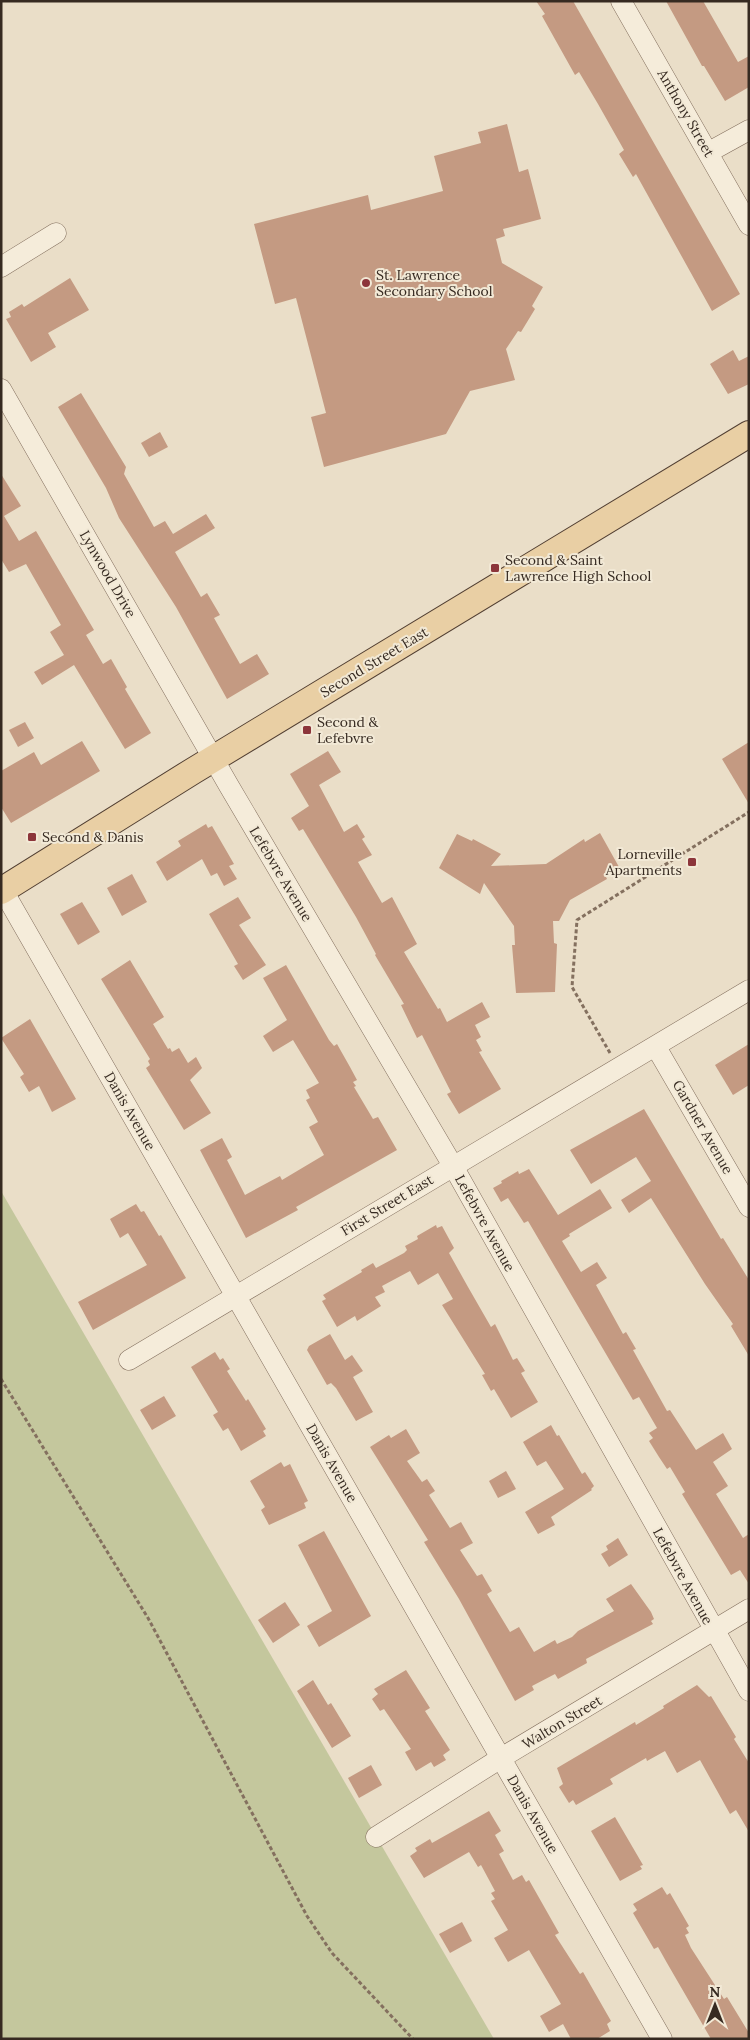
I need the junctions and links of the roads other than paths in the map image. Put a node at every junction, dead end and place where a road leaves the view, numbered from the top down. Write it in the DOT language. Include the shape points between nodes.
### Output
graph roads {
  1 [pos="621,1"];
  2 [pos="749,130"];
  3 [pos="709,152"];
  4 [pos="749,225"];
  5 [pos="56,233"];
  6 [pos="1,267"];
  7 [pos="1,389"];
  8 [pos="749,434"];
  9 [pos="214,760"];
  10 [pos="2,889"];
  11 [pos="749,990"];
  12 [pos="656,1047"];
  13 [pos="453,1166"];
  14 [pos="749,1207"];
  15 [pos="236,1296"];
  16 [pos="129,1360"];
  17 [pos="749,1610"];
  18 [pos="714,1630"];
  19 [pos="749,1691"];
  20 [pos="501,1758"];
  21 [pos="376,1837"];
  22 [pos="662,2039"];
  1 -- 3 [label="street, Anthony Street"];
  2 -- 3 [label="street"];
  3 -- 4 [label="street, Anthony Street"];
  5 -- 6 [label="street"];
  7 -- 9 [label="street, Lynwood Drive"];
  8 -- 9 [label="main road, Second Street East"];
  9 -- 10 [label="main road, Second Street East"];
  9 -- 13 [label="street, Lefebvre Avenue"];
  10 -- 15 [label="street, Danis Avenue"];
  11 -- 12 [label="street, First Street East"];
  12 -- 13 [label="street, First Street East"];
  12 -- 14 [label="street, Gardner Avenue"];
  13 -- 15 [label="street, First Street East"];
  13 -- 18 [label="street, Lefebvre Avenue"];
  15 -- 16 [label="street, First Street East"];
  15 -- 20 [label="street, Danis Avenue"];
  17 -- 18 [label="street, Walton Street"];
  18 -- 19 [label="street, Lefebvre Avenue"];
  18 -- 20 [label="street, Walton Street"];
  20 -- 21 [label="street, Walton Street"];
  20 -- 22 [label="street, Danis Avenue"];
}
